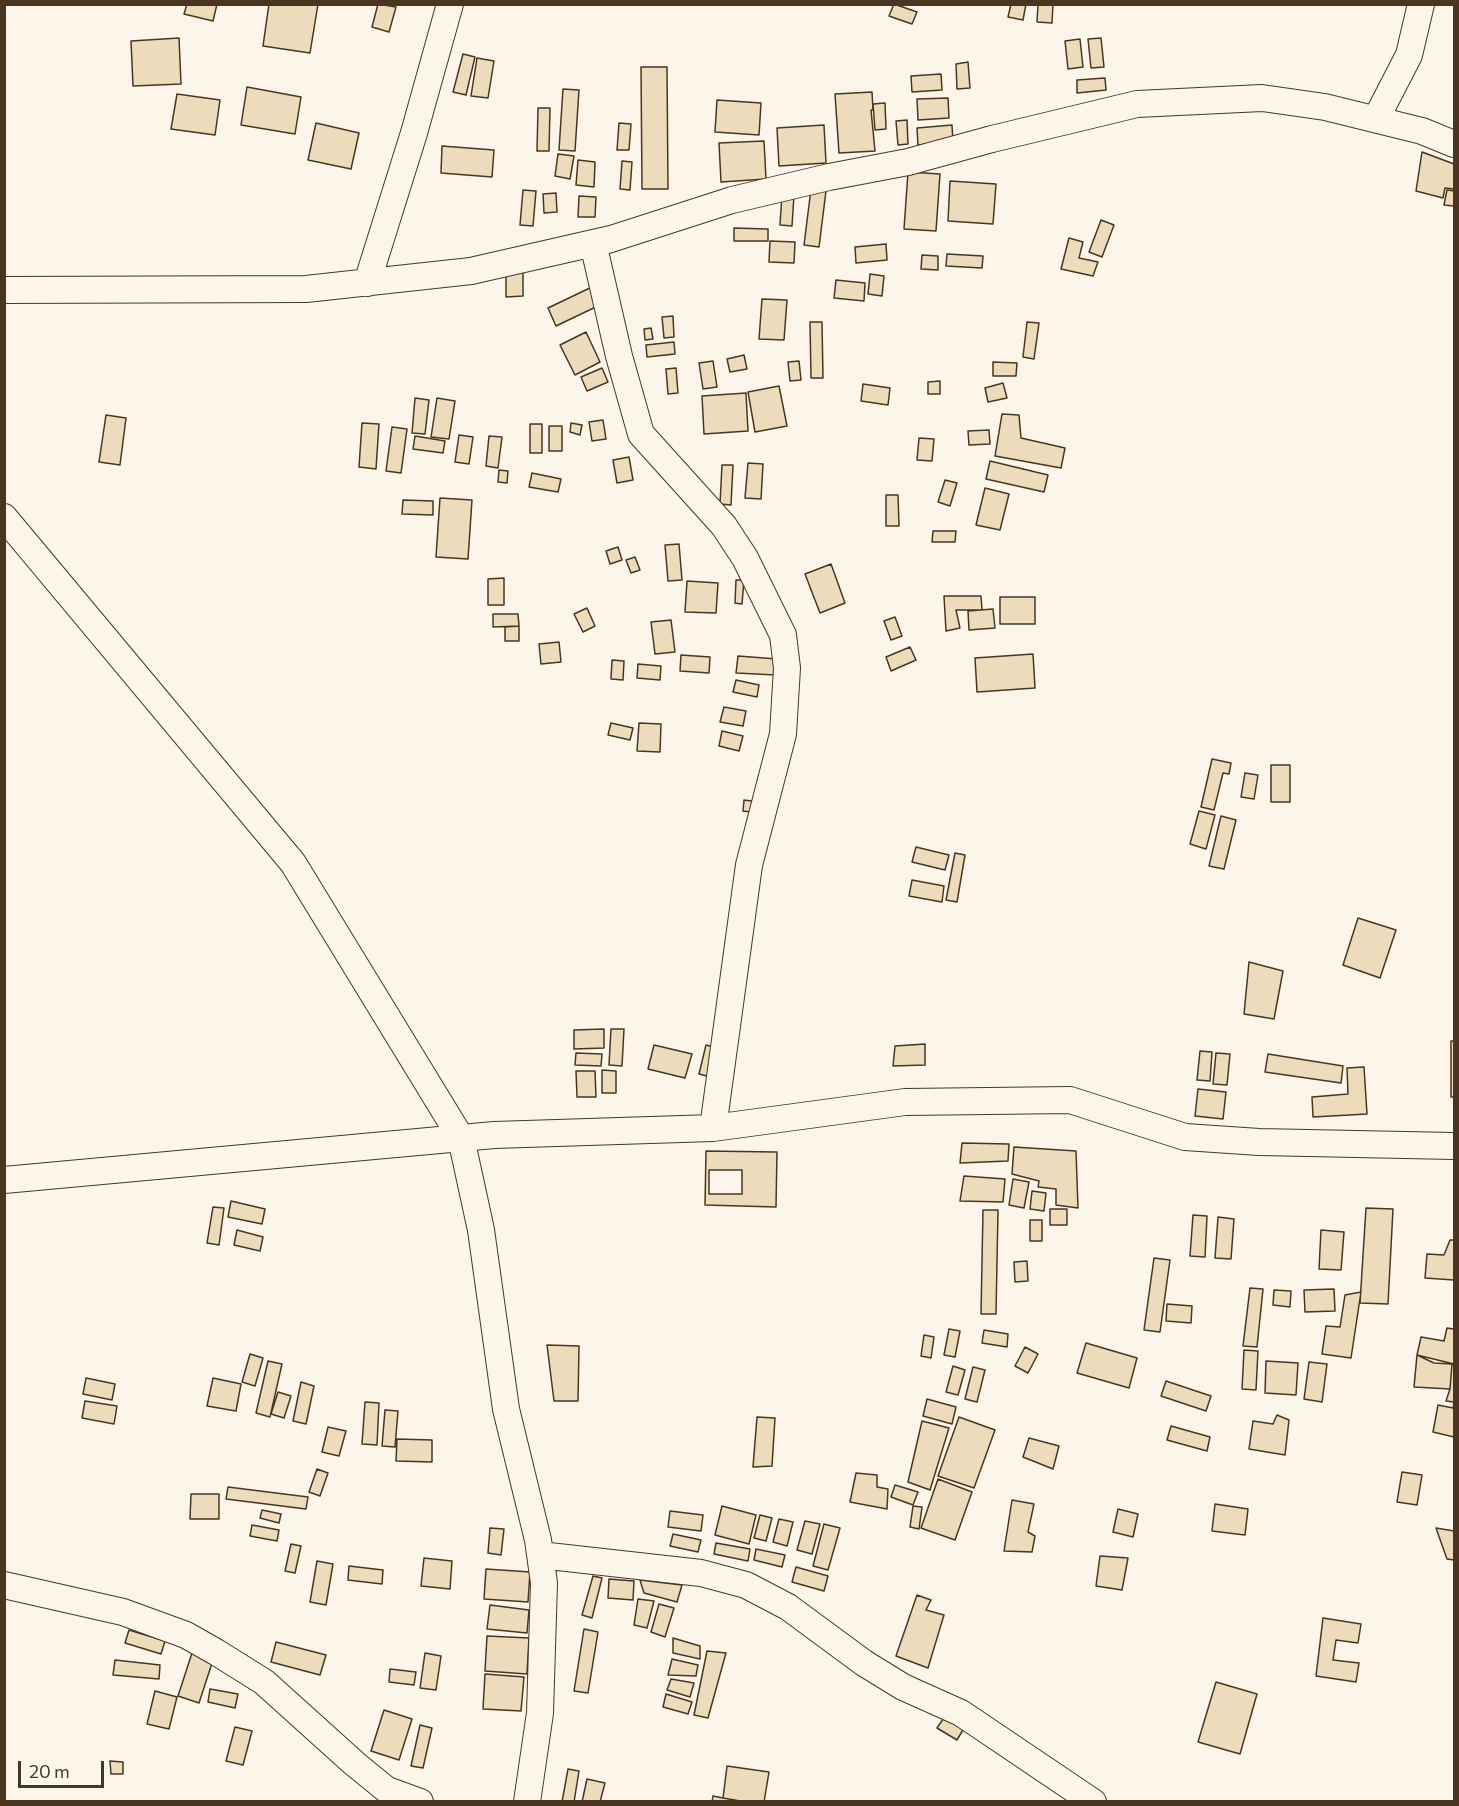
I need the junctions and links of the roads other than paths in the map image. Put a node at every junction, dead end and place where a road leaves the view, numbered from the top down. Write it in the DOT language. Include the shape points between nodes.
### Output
graph roads {
  1 [pos="450,4"];
  2 [pos="1421,4"];
  3 [pos="1376,119"];
  4 [pos="1455,144"];
  5 [pos="593,243"];
  6 [pos="368,283"];
  7 [pos="4,290"];
  8 [pos="4,517"];
  9 [pos="713,1128"];
  10 [pos="461,1138"];
  11 [pos="1455,1146"];
  12 [pos="4,1180"];
  13 [pos="540,1556"];
  14 [pos="4,1585"];
  15 [pos="420,1802"];
  16 [pos="527,1802"];
  17 [pos="1093,1802"];
  1 -- 6 [label="street"];
  2 -- 3 [label="street" via="1409,55"];
  3 -- 4 [label="street"];
  3 -- 5 [label="street" via="1262,98 1137,104 908,162 732,200"];
  5 -- 6 [label="street" via="471,271"];
  5 -- 9 [label="street" via="641,434 723,526 745,558 783,635 788,668 783,734 749,864"];
  6 -- 7 [label="street" via="306,289"];
  8 -- 10 [label="street" via="293,863"];
  9 -- 10 [label="street"];
  9 -- 11 [label="street" via="905,1102 1070,1100 1185,1137"];
  10 -- 12 [label="street"];
  10 -- 13 [label="street" via="481,1230 506,1409"];
  13 -- 16 [label="street" via="544,1584 540,1713"];
  13 -- 17 [label="street" via="702,1573 746,1585 789,1607 864,1664 961,1713"];
  14 -- 15 [label="street" via="123,1612 186,1635 264,1682 387,1790"];
}
